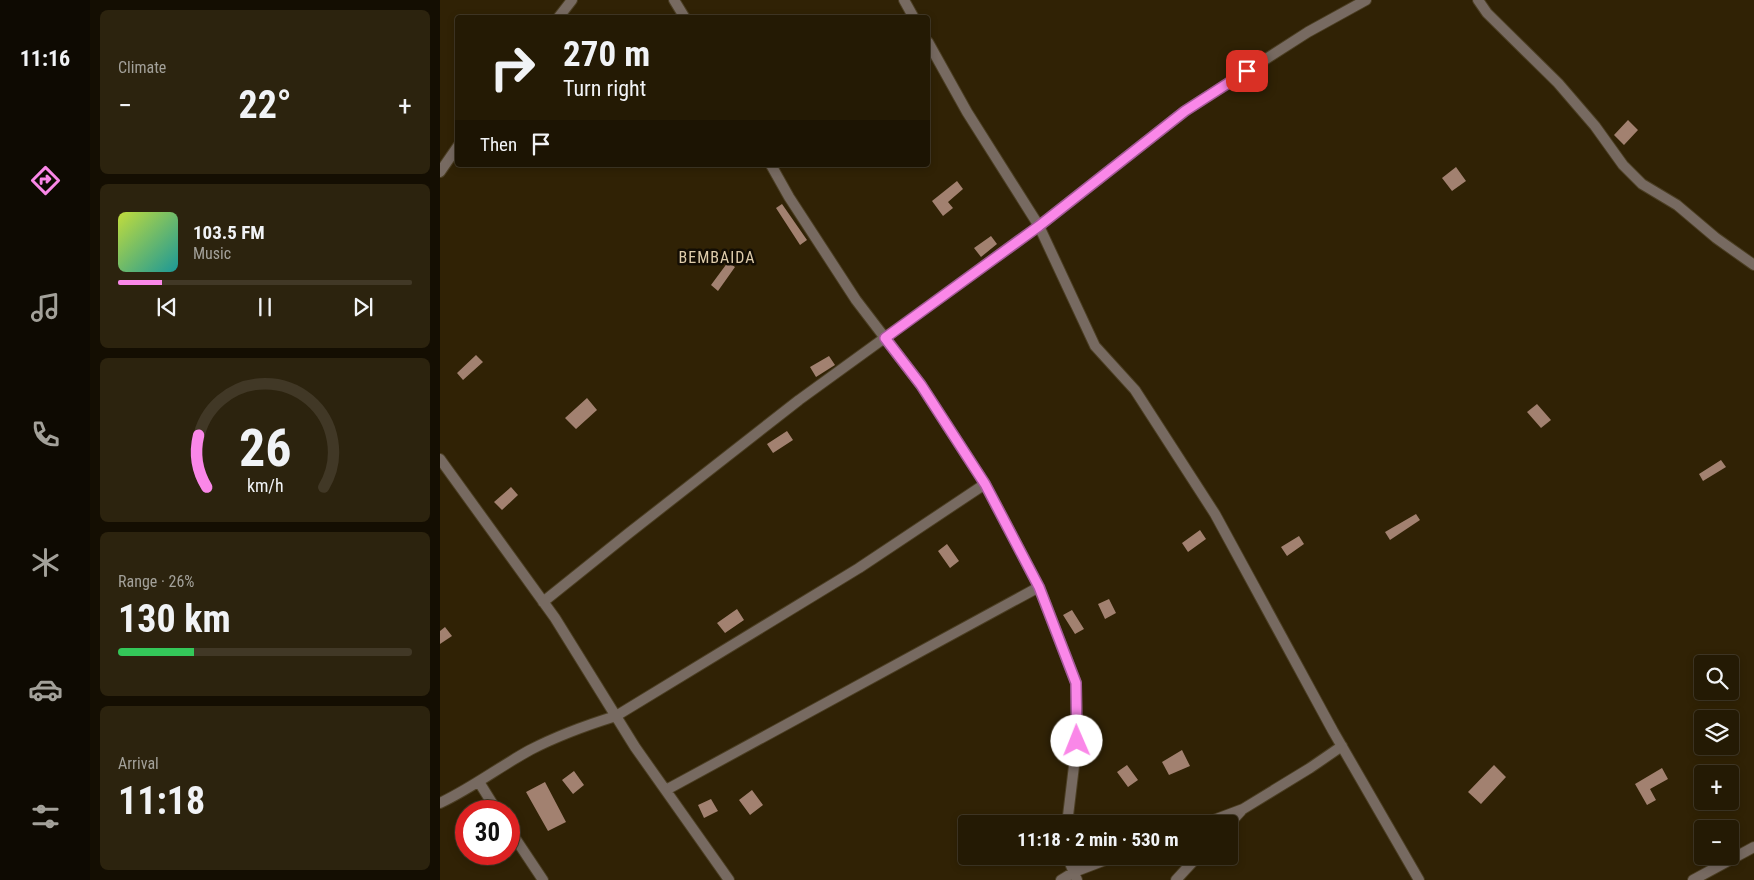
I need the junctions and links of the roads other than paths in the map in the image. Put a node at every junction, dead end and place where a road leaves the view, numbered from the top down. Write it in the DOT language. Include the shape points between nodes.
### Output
graph roads {
  1 [pos="572,0"];
  2 [pos="674,0"];
  3 [pos="904,0"];
  4 [pos="1366,0"];
  5 [pos="1478,0"];
  6 [pos="560,15"];
  7 [pos="683,15"];
  8 [pos="912,15"];
  9 [pos="930,46"];
  10 [pos="455,150"];
  11 [pos="772,167"];
  12 [pos="440,172"];
  13 [pos="1039,226"];
  14 [pos="1754,265"];
  15 [pos="885,338"];
  16 [pos="440,459"];
  17 [pos="985,484"];
  18 [pos="1039,587"];
  19 [pos="544,602"];
  20 [pos="616,716"];
  21 [pos="1342,746"];
  22 [pos="479,782"];
  23 [pos="666,790"];
  24 [pos="490,800"];
  25 [pos="440,803"];
  26 [pos="1243,809"];
  27 [pos="1068,815"];
  28 [pos="1227,815"];
  29 [pos="1237,815"];
  30 [pos="520,846"];
  31 [pos="1754,848"];
  32 [pos="1098,865"];
  33 [pos="1190,865"];
  34 [pos="1076,876"];
  35 [pos="543,880"];
  36 [pos="729,880"];
  37 [pos="1062,880"];
  38 [pos="1176,880"];
  39 [pos="1419,880"];
  40 [pos="1693,880"];
  1 -- 6 [label="street"];
  2 -- 7 [label="street"];
  3 -- 8 [label="street"];
  4 -- 13 [label="street" via="1308,32 1185,111"];
  5 -- 14 [label="street" via="1487,13 1558,83 1642,184 1677,205"];
  9 -- 13 [label="street"];
  10 -- 12 [label="street"];
  11 -- 15 [label="street" via="850,292"];
  13 -- 15 [label="street"];
  13 -- 21 [label="street" via="1095,346 1135,390 1214,514"];
  15 -- 17 [label="street" via="921,385"];
  15 -- 19 [label="street" via="768,424"];
  16 -- 19 [label="street"];
  17 -- 18 [label="street"];
  17 -- 20 [label="street" via="859,568"];
  18 -- 23 [label="street"];
  18 -- 27 [label="street" via="1076,683 1077,741"];
  19 -- 20 [label="street"];
  20 -- 22 [label="street" via="530,750"];
  20 -- 23 [label="street"];
  21 -- 26 [label="street"];
  21 -- 39 [label="street"];
  22 -- 24 [label="street"];
  22 -- 25 [label="street"];
  23 -- 36 [label="street"];
  26 -- 28 [label="street"];
  26 -- 29 [label="street"];
  30 -- 35 [label="street"];
  31 -- 40 [label="street"];
  32 -- 34 [label="street"];
  33 -- 38 [label="street"];
  34 -- 37 [label="street"];
}
